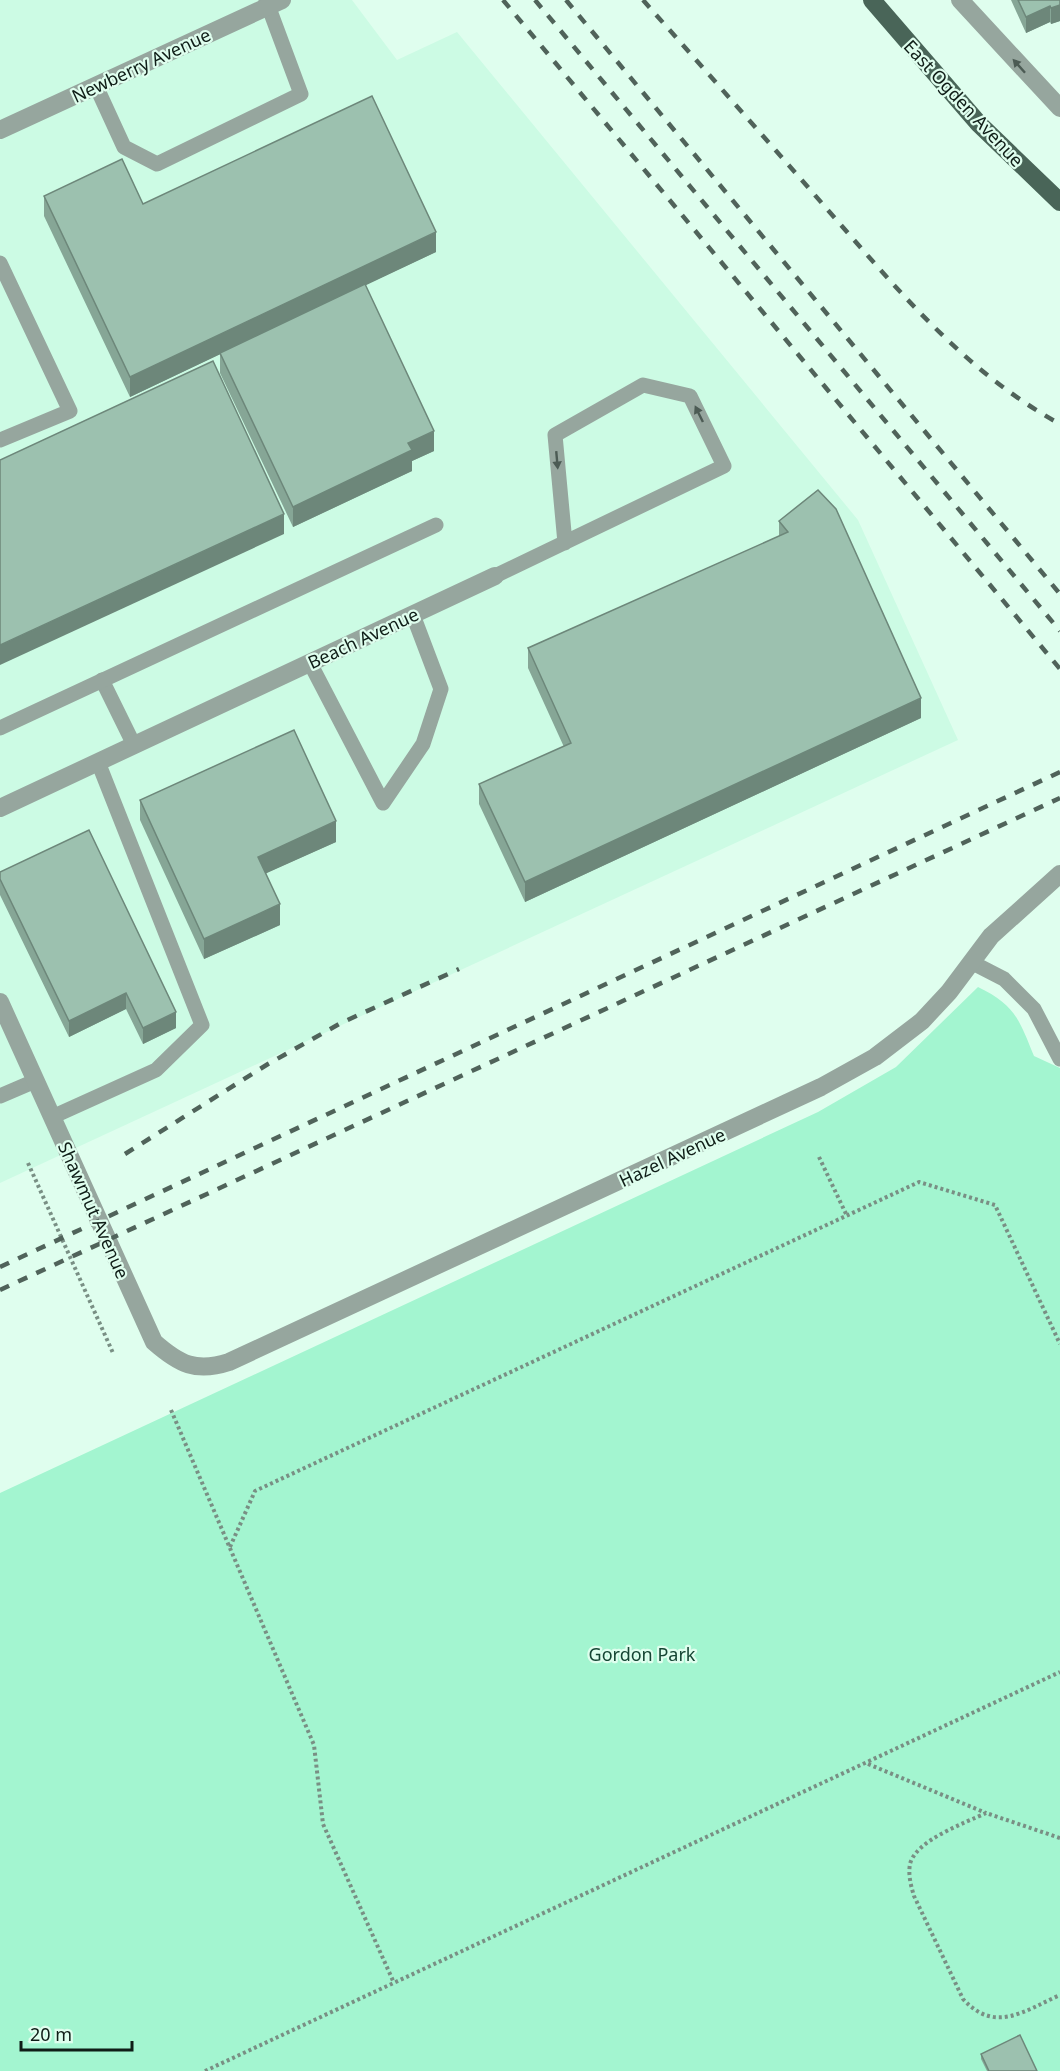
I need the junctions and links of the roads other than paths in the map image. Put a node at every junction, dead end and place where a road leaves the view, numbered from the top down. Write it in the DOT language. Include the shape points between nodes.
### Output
graph roads {
  1 [pos="872,0"];
  2 [pos="960,0"];
  3 [pos="272,2"];
  4 [pos="96,86"];
  5 [pos="1060,108"];
  6 [pos="0,130"];
  7 [pos="1060,202"];
  8 [pos="0,263"];
  9 [pos="0,440"];
  10 [pos="436,525"];
  11 [pos="565,543"];
  12 [pos="495,576"];
  13 [pos="412,615"];
  14 [pos="310,663"];
  15 [pos="102,680"];
  16 [pos="0,728"];
  17 [pos="134,745"];
  18 [pos="98,762"];
  19 [pos="0,808"];
  20 [pos="1060,874"];
  21 [pos="971,962"];
  22 [pos="2,1011"];
  23 [pos="1060,1059"];
  24 [pos="35,1081"];
  25 [pos="0,1096"];
  26 [pos="52,1117"];
  27 [pos="228,1362"];
  1 -- 7 [label="main road, East Ogden Avenue" via="980,124"];
  5 -- 2 [label="street, one-way"];
  3 -- 4 [label="street, Newberry Avenue"];
  3 -- 4 [label="lane" via="301,94 157,164 124,147"];
  4 -- 6 [label="street, Newberry Avenue"];
  8 -- 9 [label="lane" via="70,411"];
  10 -- 15 [label="lane"];
  11 -- 11 [label="lane, Beach Avenue, one-way" via="724,466 690,396 642,385 555,435"];
  11 -- 12 [label="lane, Beach Avenue"];
  12 -- 13 [label="street, Beach Avenue"];
  13 -- 14 [label="street, Beach Avenue"];
  13 -- 14 [label="lane" via="441,689 423,744 383,803"];
  14 -- 17 [label="street, Beach Avenue"];
  15 -- 16 [label="lane"];
  15 -- 17 [label="lane"];
  17 -- 18 [label="street, Beach Avenue"];
  18 -- 19 [label="street, Beach Avenue"];
  18 -- 26 [label="lane" via="202,1024 156,1070"];
  20 -- 21 [label="street, Hazel Avenue" via="991,936"];
  21 -- 23 [label="lane" via="1004,979 1034,1009"];
  21 -- 27 [label="street, Hazel Avenue" via="922,1021 875,1057 821,1087"];
  22 -- 24 [label="street, Shawmut Avenue"];
  24 -- 25 [label="lane"];
  24 -- 26 [label="street, Shawmut Avenue"];
  26 -- 27 [label="street, Shawmut Avenue" via="154,1342 169,1356 192,1366 209,1368"];
}
